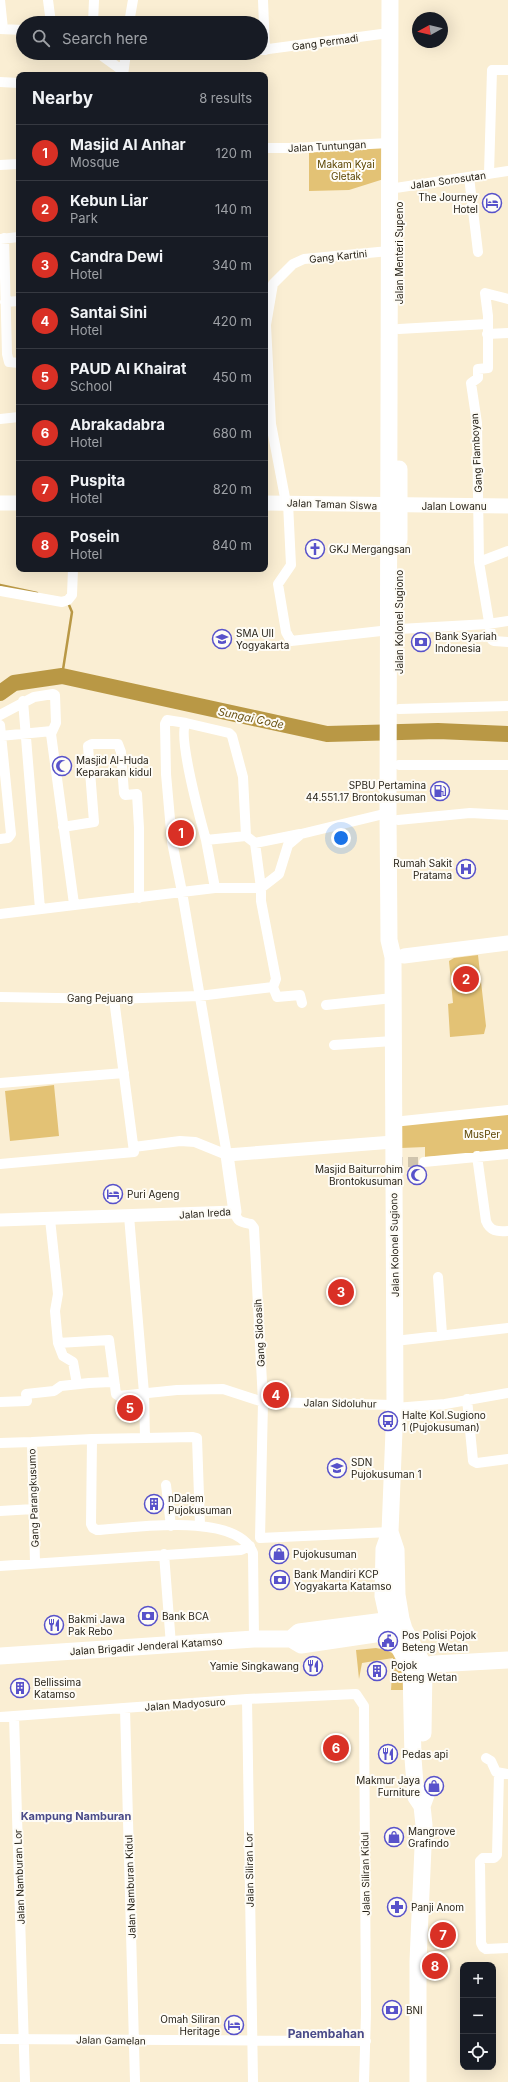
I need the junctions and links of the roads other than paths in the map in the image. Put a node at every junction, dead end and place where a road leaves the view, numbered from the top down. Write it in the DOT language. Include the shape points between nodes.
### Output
graph roads {
  1 [pos="0,0"];
  2 [pos="48,0"];
  3 [pos="94,0"];
  4 [pos="133,0"];
  5 [pos="264,0"];
  6 [pos="390,0"];
  7 [pos="400,0"];
  8 [pos="50,16"];
  9 [pos="94,16"];
  10 [pos="130,16"];
  11 [pos="264,16"];
  12 [pos="1,29"];
  13 [pos="16,30"];
  14 [pos="389,33"];
  15 [pos="268,49"];
  16 [pos="107,60"];
  17 [pos="125,60"];
  18 [pos="508,70"];
  19 [pos="122,72"];
  20 [pos="123,72"];
  21 [pos="0,82"];
  22 [pos="16,83"];
  23 [pos="389,143"];
  24 [pos="268,148"];
  25 [pos="16,164"];
  26 [pos="0,165"];
  27 [pos="508,171"];
  28 [pos="489,174"];
  29 [pos="469,177"];
  30 [pos="394,188"];
  31 [pos="16,237"];
  32 [pos="2,239"];
  33 [pos="389,251"];
  34 [pos="478,252"];
  35 [pos="269,284"];
  36 [pos="508,299"];
  37 [pos="16,301"];
  38 [pos="5,302"];
  39 [pos="268,302"];
  40 [pos="399,329"];
  41 [pos="487,329"];
  42 [pos="508,333"];
  43 [pos="16,363"];
  44 [pos="16,417"];
  45 [pos="0,420"];
  46 [pos="268,424"];
  47 [pos="0,503"];
  48 [pos="16,503"];
  49 [pos="268,503"];
  50 [pos="287,503"];
  51 [pos="393,506"];
  52 [pos="479,506"];
  53 [pos="508,506"];
  54 [pos="508,551"];
  55 [pos="479,562"];
  56 [pos="73,572"];
  57 [pos="0,591"];
  58 [pos="508,621"];
  59 [pos="488,624"];
  60 [pos="393,630"];
  61 [pos="508,642"];
  62 [pos="23,701"];
  63 [pos="508,706"];
  64 [pos="395,712"];
  65 [pos="0,715"];
  66 [pos="186,724"];
  67 [pos="0,725"];
  68 [pos="52,731"];
  69 [pos="26,733"];
  70 [pos="1,736"];
  71 [pos="395,764"];
  72 [pos="508,765"];
  73 [pos="508,815"];
  74 [pos="393,822"];
  75 [pos="63,827"];
  76 [pos="301,834"];
  77 [pos="246,836"];
  78 [pos="0,838"];
  79 [pos="206,840"];
  80 [pos="256,843"];
  81 [pos="215,888"];
  82 [pos="261,888"];
  83 [pos="182,892"];
  84 [pos="139,898"];
  85 [pos="74,904"];
  86 [pos="40,909"];
  87 [pos="0,914"];
  88 [pos="508,943"];
  89 [pos="399,957"];
  90 [pos="273,987"];
  91 [pos="199,996"];
  92 [pos="0,997"];
  93 [pos="393,998"];
  94 [pos="114,999"];
  95 [pos="302,1003"];
  96 [pos="326,1005"];
  97 [pos="393,1041"];
  98 [pos="334,1045"];
  99 [pos="124,1073"];
  100 [pos="0,1083"];
  101 [pos="508,1110"];
  102 [pos="393,1122"];
  103 [pos="393,1142"];
  104 [pos="134,1147"];
  105 [pos="508,1154"];
  106 [pos="227,1155"];
  107 [pos="477,1156"];
  108 [pos="424,1162"];
  109 [pos="0,1164"];
  110 [pos="235,1212"];
  111 [pos="129,1216"];
  112 [pos="50,1219"];
  113 [pos="0,1220"];
  114 [pos="508,1231"];
  115 [pos="438,1276"];
  116 [pos="508,1328"];
  117 [pos="442,1334"];
  118 [pos="395,1341"];
  119 [pos="58,1343"];
  120 [pos="77,1384"];
  121 [pos="115,1385"];
  122 [pos="144,1393"];
  123 [pos="508,1393"];
  124 [pos="467,1399"];
  125 [pos="0,1402"];
  126 [pos="263,1402"];
  127 [pos="395,1406"];
  128 [pos="145,1438"];
  129 [pos="92,1439"];
  130 [pos="32,1442"];
  131 [pos="0,1443"];
  132 [pos="508,1459"];
  133 [pos="166,1485"];
  134 [pos="34,1509"];
  135 [pos="0,1511"];
  136 [pos="200,1525"];
  137 [pos="171,1526"];
  138 [pos="390,1532"];
  139 [pos="250,1546"];
  140 [pos="164,1554"];
  141 [pos="35,1562"];
  142 [pos="0,1566"];
  143 [pos="395,1626"];
  144 [pos="254,1639"];
  145 [pos="170,1645"];
  146 [pos="413,1645"];
  147 [pos="0,1656"];
  148 [pos="508,1660"];
  149 [pos="447,1663"];
  150 [pos="418,1668"];
  151 [pos="424,1686"];
  152 [pos="247,1699"];
  153 [pos="364,1706"];
  154 [pos="125,1708"];
  155 [pos="14,1716"];
  156 [pos="0,1717"];
  157 [pos="486,1758"];
  158 [pos="504,1774"];
  159 [pos="422,1806"];
  160 [pos="508,1948"];
  161 [pos="0,2039"];
  162 [pos="24,2039"];
  163 [pos="136,2041"];
  164 [pos="366,2041"];
  165 [pos="253,2042"];
  166 [pos="26,2082"];
  167 [pos="136,2082"];
  168 [pos="253,2082"];
  169 [pos="364,2082"];
  170 [pos="418,2082"];
  1 -- 12 [label="street"];
  2 -- 8 [label="street"];
  3 -- 9 [label="street"];
  4 -- 10 [label="street"];
  5 -- 11 [label="street"];
  6 -- 14 [label="main road, Jalan Menteri Supeno"];
  7 -- 30 [label="main road, Jalan Menteri Supeno"];
  12 -- 13 [label="street"];
  14 -- 15 [label="street, Gang Permadi"];
  14 -- 23 [label="main road, Jalan Menteri Supeno"];
  16 -- 19 [label="street"];
  17 -- 20 [label="street"];
  18 -- 28 [label="street" via="492,70"];
  21 -- 22 [label="street"];
  23 -- 24 [label="street, Jalan Tuntungan"];
  23 -- 30 [label="main road, Jalan Menteri Supeno"];
  25 -- 26 [label="street"];
  27 -- 28 [label="street, Jalan Sorosutan"];
  28 -- 29 [label="street, Jalan Sorosutan"];
  29 -- 30 [label="street, Jalan Sorosutan"];
  29 -- 34 [label="street"];
  30 -- 33 [label="main road, Jalan Menteri Supeno"];
  30 -- 40 [label="main road, Jalan Menteri Supeno"];
  31 -- 32 [label="street"];
  32 -- 38 [label="street"];
  33 -- 35 [label="street, Gang Kartini" via="298,261"];
  33 -- 51 [label="main road, Jalan Menteri Supeno"];
  35 -- 39 [label="street"];
  36 -- 41 [label="street, Gang Flamboyan" via="485,293"];
  37 -- 38 [label="street"];
  38 -- 43 [label="street" via="7,354 9,362"];
  40 -- 41 [label="street"];
  40 -- 51 [label="main road, Jalan Menteri Supeno"];
  41 -- 42 [label="street"];
  41 -- 52 [label="street, Gang Flamboyan" via="488,368 478,369 478,378 471,383 477,424"];
  44 -- 45 [label="street"];
  46 -- 50 [label="street"];
  47 -- 48 [label="main road"];
  49 -- 50 [label="main road, Jalan Taman Siswa"];
  50 -- 51 [label="main road, Jalan Taman Siswa"];
  50 -- 60 [label="street" via="291,565 278,584 288,639 294,642"];
  51 -- 52 [label="main road, Jalan Lowanu"];
  51 -- 60 [label="main road, Jalan Kolonel Sugiono"];
  52 -- 53 [label="main road, Jalan Lowanu"];
  52 -- 55 [label="street"];
  54 -- 55 [label="street"];
  55 -- 59 [label="street"];
  56 -- 57 [label="street" via="72,595 62,602"];
  58 -- 59 [label="street"];
  59 -- 60 [label="street"];
  59 -- 61 [label="street" via="492,641"];
  60 -- 64 [label="main road, Jalan Kolonel Sugiono"];
  62 -- 65 [label="street"];
  62 -- 68 [label="street" via="54,694 56,723"];
  62 -- 69 [label="street"];
  63 -- 64 [label="street"];
  64 -- 71 [label="main road, Jalan Kolonel Sugiono"];
  66 -- 77 [label="street" via="229,733 232,736 243,778"];
  66 -- 79 [label="street" via="184,739"];
  66 -- 83 [label="street" via="167,720 164,729 171,835"];
  67 -- 70 [label="street"];
  68 -- 69 [label="street"];
  68 -- 75 [label="street"];
  69 -- 70 [label="street"];
  69 -- 86 [label="street"];
  70 -- 78 [label="street" via="11,834 8,838"];
  71 -- 72 [label="street"];
  71 -- 74 [label="main road, Jalan Kolonel Sugiono"];
  73 -- 74 [label="street" via="470,813"];
  74 -- 76 [label="street"];
  74 -- 89 [label="main road, Jalan Kolonel Sugiono"];
  75 -- 84 [label="street" via="94,822 88,746 118,744 121,752 124,794 137,794 140,828"];
  75 -- 85 [label="street"];
  76 -- 80 [label="street"];
  76 -- 82 [label="street" via="288,845 279,874"];
  77 -- 79 [label="street"];
  77 -- 80 [label="street"];
  79 -- 81 [label="street"];
  80 -- 82 [label="street"];
  81 -- 82 [label="street"];
  81 -- 83 [label="street"];
  82 -- 90 [label="street" via="261,901 276,979"];
  83 -- 84 [label="street"];
  83 -- 91 [label="street"];
  84 -- 85 [label="street"];
  85 -- 86 [label="street"];
  86 -- 87 [label="street"];
  88 -- 89 [label="main road"];
  89 -- 93 [label="main road, Jalan Kolonel Sugiono"];
  90 -- 91 [label="street, Gang Pejuang"];
  90 -- 95 [label="street" via="276,997 300,995"];
  91 -- 94 [label="street, Gang Pejuang"];
  91 -- 106 [label="street"];
  92 -- 94 [label="street, Gang Pejuang"];
  93 -- 96 [label="street"];
  93 -- 97 [label="main road, Jalan Kolonel Sugiono"];
  94 -- 99 [label="street"];
  97 -- 98 [label="street"];
  97 -- 102 [label="main road, Jalan Kolonel Sugiono"];
  99 -- 100 [label="street"];
  99 -- 104 [label="street"];
  101 -- 102 [label="street"];
  102 -- 103 [label="main road, Jalan Kolonel Sugiono"];
  103 -- 106 [label="street"];
  103 -- 118 [label="main road, Jalan Kolonel Sugiono"];
  104 -- 106 [label="street" via="180,1141 195,1142"];
  104 -- 109 [label="street" via="134,1152 130,1154"];
  105 -- 107 [label="street"];
  106 -- 110 [label="street, Jalan Ireda"];
  107 -- 108 [label="street"];
  107 -- 114 [label="street" via="486,1221 495,1231"];
  110 -- 111 [label="street, Jalan Ireda"];
  110 -- 126 [label="street, Gang Sidoasih" via="237,1220 251,1224 254,1228"];
  111 -- 112 [label="street, Jalan Ireda"];
  111 -- 122 [label="street"];
  112 -- 113 [label="street, Jalan Ireda"];
  112 -- 119 [label="street" via="58,1294 55,1311"];
  115 -- 117 [label="street"];
  116 -- 117 [label="street"];
  117 -- 118 [label="street"];
  118 -- 127 [label="main road, Jalan Kolonel Sugiono"];
  119 -- 120 [label="street" via="63,1356 73,1362"];
  119 -- 121 [label="street" via="109,1340"];
  120 -- 121 [label="street" via="111,1382"];
  120 -- 125 [label="street" via="61,1386 54,1391 26,1394 27,1401"];
  121 -- 122 [label="street, Jalan Sidoluhur" via="116,1394 119,1396"];
  122 -- 126 [label="street, Jalan Sidoluhur" via="223,1389"];
  122 -- 128 [label="street"];
  123 -- 124 [label="street, Jalan Sidoluhur"];
  124 -- 127 [label="street, Jalan Sidoluhur" via="422,1407"];
  124 -- 132 [label="street" via="473,1461 477,1463"];
  126 -- 127 [label="street, Jalan Sidoluhur"];
  126 -- 138 [label="street, Gang Sidoasih" via="260,1538"];
  127 -- 138 [label="main road, Jalan Kolonel Sugiono"];
  128 -- 129 [label="street"];
  128 -- 136 [label="street" via="197,1438"];
  129 -- 130 [label="street"];
  129 -- 137 [label="street" via="93,1528 97,1530"];
  130 -- 131 [label="street, Gang Parangkusumo"];
  130 -- 134 [label="street, Gang Parangkusumo"];
  133 -- 137 [label="street"];
  134 -- 135 [label="street"];
  134 -- 141 [label="street, Gang Parangkusumo"];
  136 -- 137 [label="street"];
  136 -- 139 [label="street" via="223,1530"];
  138 -- 143 [label="main road, Jalan Kolonel Sugiono" via="384,1549 384,1596"];
  139 -- 140 [label="street" via="241,1550"];
  139 -- 144 [label="street" via="253,1552"];
  140 -- 141 [label="street"];
  140 -- 145 [label="street"];
  141 -- 142 [label="street"];
  143 -- 144 [label="main road, Jalan Brigadir Jenderal Katamso" via="301,1644 291,1639"];
  143 -- 146 [label="main road, Jalan Kolonel Sugiono"];
  143 -- 150 [label="main road, Jalan Kolonel Sugiono"];
  144 -- 145 [label="main road, Jalan Brigadir Jenderal Katamso"];
  145 -- 147 [label="main road, Jalan Brigadir Jenderal Katamso"];
  146 -- 149 [label="main road" via="435,1660"];
  146 -- 150 [label="main road, Jalan Kolonel Sugiono"];
  148 -- 149 [label="main road"];
  149 -- 150 [label="main road"];
  149 -- 151 [label="main road" via="430,1672"];
  150 -- 151 [label="main road"];
  150 -- 159 [label="main road" via="413,1758 416,1797"];
  151 -- 159 [label="main road" via="423,1758 426,1795"];
  152 -- 153 [label="street, Jalan Madyosuro" via="349,1693 356,1694"];
  152 -- 154 [label="street, Jalan Madyosuro"];
  152 -- 165 [label="street, Jalan Siliran Lor"];
  153 -- 164 [label="street, Jalan Siliran Kidul"];
  154 -- 155 [label="street, Jalan Madyosuro"];
  154 -- 163 [label="street, Jalan Namburan Kidul"];
  155 -- 156 [label="street, Jalan Madyosuro"];
  155 -- 162 [label="street, Jalan Namburan Lor"];
  157 -- 158 [label="street"];
  158 -- 160 [label="street" via="497,1854 494,1858 483,1858 480,1861 481,1943 486,1949"];
  159 -- 170 [label="main road" via="424,1825 418,1961"];
  161 -- 162 [label="street, Jalan Gamelan"];
  162 -- 163 [label="street, Jalan Gamelan"];
  162 -- 166 [label="street, Jalan Namburan Lor"];
  163 -- 165 [label="street, Jalan Gamelan"];
  163 -- 167 [label="street, Jalan Namburan Kidul"];
  164 -- 165 [label="street, Jalan Gamelan"];
  164 -- 169 [label="street, Jalan Siliran Kidul"];
  165 -- 168 [label="street, Jalan Siliran Lor"];
}
